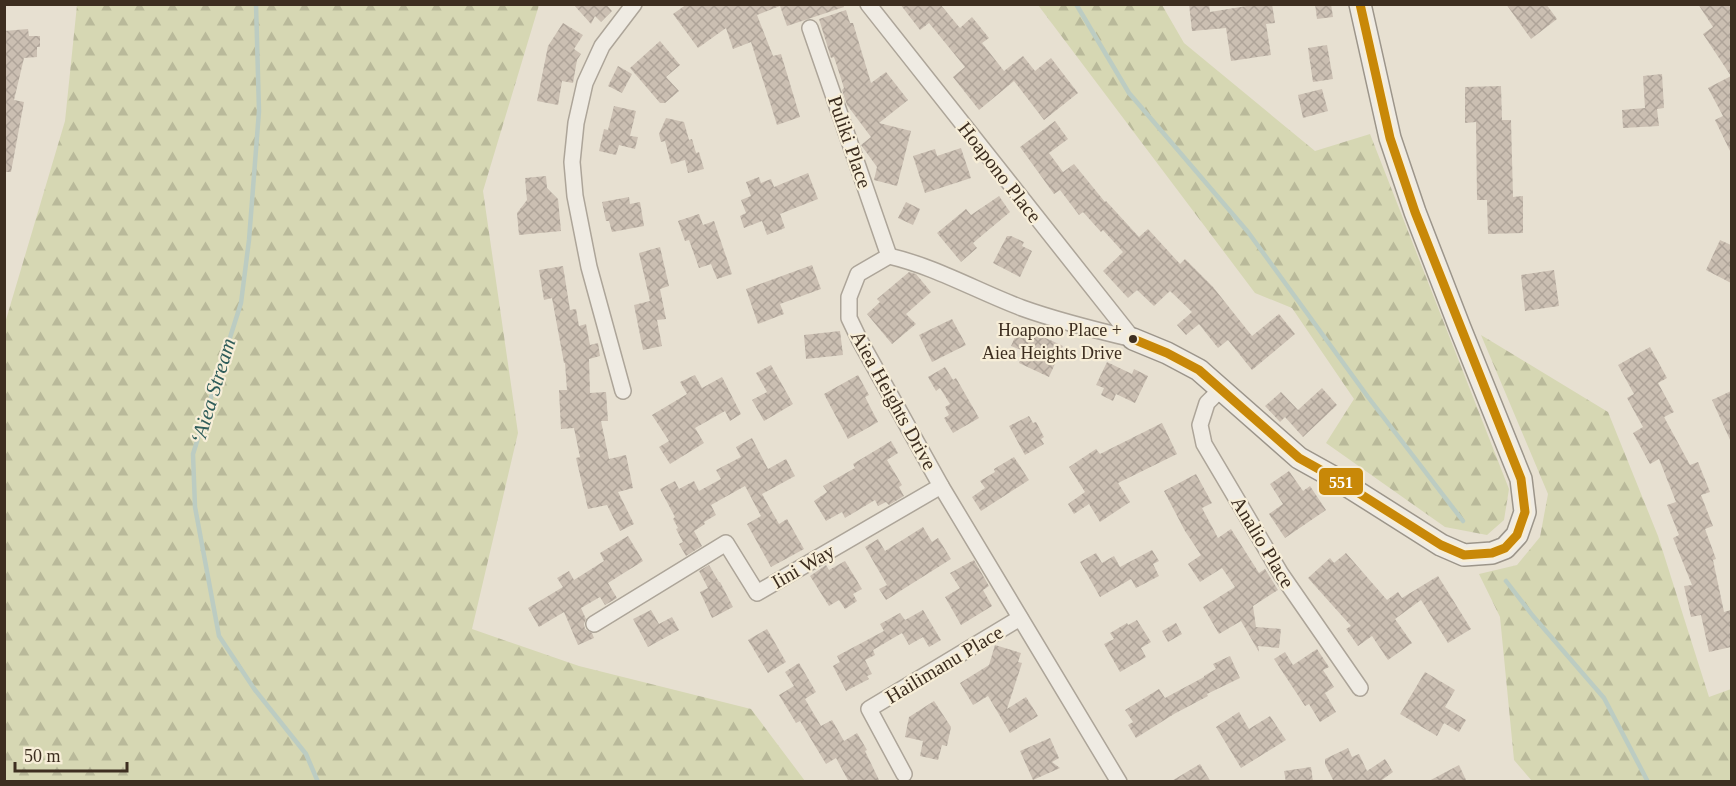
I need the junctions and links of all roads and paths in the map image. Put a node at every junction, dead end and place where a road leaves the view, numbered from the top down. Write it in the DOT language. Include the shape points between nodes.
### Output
graph roads {
  1 [pos="634,4"];
  2 [pos="868,4"];
  3 [pos="1360,4"];
  4 [pos="810,28"];
  5 [pos="889,256"];
  6 [pos="1132,339"];
  7 [pos="1221,389"];
  8 [pos="623,391"];
  9 [pos="940,486"];
  10 [pos="1020,618"];
  11 [pos="594,624"];
  12 [pos="1360,688"];
  13 [pos="904,774"];
  14 [pos="1119,782"];
  1 -- 8 [label="street" via="602,46 585,83 572,162 574,196 589,267"];
  2 -- 6 [label="street, Hoapono Place"];
  3 -- 7 [label="street" via="1390,138 1415,212 1521,479 1525,512 1517,534 1505,548 1492,553 1464,555 1441,545 1299,458"];
  4 -- 5 [label="street, Puliki Place"];
  5 -- 6 [label="street" via="922,265 1020,307"];
  5 -- 9 [label="street, Aiea Heights Drive" via="858,274 849,297 849,318"];
  6 -- 7 [label="street" via="1199,370"];
  7 -- 12 [label="street, Analio Place" via="1207,404 1200,424 1204,444 1281,574"];
  9 -- 10 [label="street, Aiea Heights Drive"];
  9 -- 11 [label="street, Iini Way" via="758,593 726,543"];
  10 -- 13 [label="street, Hailimanu Place" via="869,709"];
  10 -- 14 [label="street, Aiea Heights Drive"];
}
